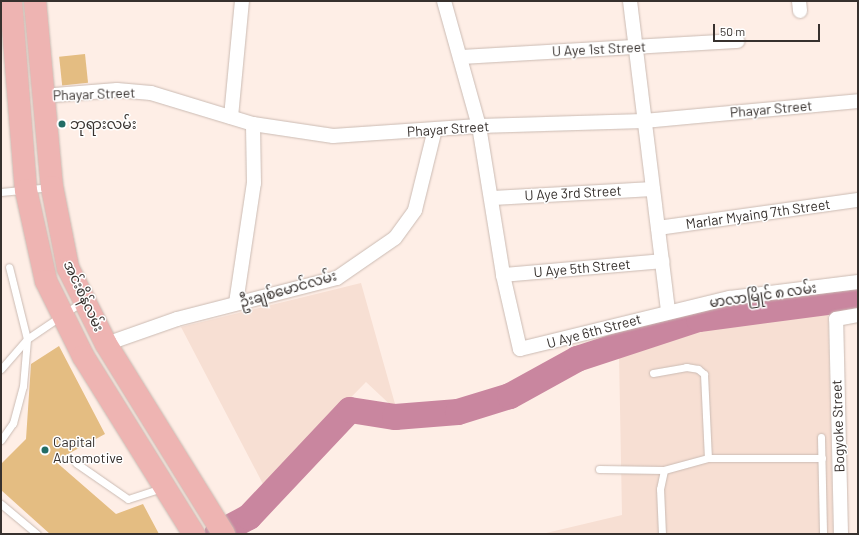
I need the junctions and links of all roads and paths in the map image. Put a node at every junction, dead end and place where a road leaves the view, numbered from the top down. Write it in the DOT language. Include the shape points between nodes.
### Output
graph roads {
  1 [pos="242,1"];
  2 [pos="444,1"];
  3 [pos="630,1"];
  4 [pos="20,5"];
  5 [pos="738,41"];
  6 [pos="635,47"];
  7 [pos="460,57"];
  8 [pos="42,96"];
  9 [pos="858,101"];
  10 [pos="231,117"];
  11 [pos="644,121"];
  12 [pos="253,124"];
  13 [pos="479,126"];
  14 [pos="435,129"];
  15 [pos="52,187"];
  16 [pos="653,189"];
  17 [pos="26,190"];
  18 [pos="1,192"];
  19 [pos="492,198"];
  20 [pos="858,200"];
  21 [pos="658,228"];
  22 [pos="662,262"];
  23 [pos="9,267"];
  24 [pos="503,275"];
  25 [pos="858,282"];
  26 [pos="83,301"];
  27 [pos="236,304"];
  28 [pos="668,312"];
  29 [pos="60,315"];
  30 [pos="858,315"];
  31 [pos="27,339"];
  32 [pos="106,344"];
  33 [pos="1,369"];
  34 [pos="653,373"];
  35 [pos="130,381"];
  36 [pos="107,394"];
  37 [pos="821,437"];
  38 [pos="1,440"];
  39 [pos="708,458"];
  40 [pos="822,458"];
  41 [pos="76,463"];
  42 [pos="599,469"];
  43 [pos="664,470"];
  44 [pos="166,486"];
  45 [pos="1,504"];
  46 [pos="220,525"];
  47 [pos="193,533"];
  48 [pos="38,534"];
  49 [pos="662,534"];
  50 [pos="823,534"];
  51 [pos="842,534"];
  1 -- 10 [label="street"];
  2 -- 7 [label="street"];
  3 -- 6 [label="street"];
  4 -- 8 [label="main road, အင်းစိန်လမ်း"];
  4 -- 17 [label="main road, အင်းစိန်လမ်း"];
  5 -- 6 [label="street, U Aye 1st Street"];
  6 -- 7 [label="street, U Aye 1st Street"];
  6 -- 11 [label="street"];
  7 -- 13 [label="street"];
  8 -- 10 [label="street, Phayar Street" via="117,90 151,93"];
  8 -- 15 [label="main road, အင်းစိန်လမ်း"];
  9 -- 11 [label="street, Phayar Street"];
  10 -- 12 [label="street, Phayar Street"];
  11 -- 13 [label="street, Phayar Street"];
  11 -- 16 [label="street"];
  12 -- 14 [label="street, Phayar Street" via="333,136"];
  12 -- 27 [label="street" via="254,183"];
  13 -- 14 [label="street, Phayar Street"];
  13 -- 19 [label="street"];
  14 -- 27 [label="street, ဦးချစ်မောင်လမ်း" via="415,210 395,238 337,278"];
  15 -- 17 [label="lane"];
  15 -- 26 [label="main road, အင်းစိန်လမ်း" via="68,268"];
  16 -- 19 [label="street, U Aye 3rd Street"];
  16 -- 21 [label="street"];
  17 -- 18 [label="lane"];
  17 -- 29 [label="main road, အင်းစိန်လမ်း" via="46,281"];
  19 -- 24 [label="street"];
  20 -- 21 [label="street, Marlar Myaing 7th Street"];
  21 -- 22 [label="street"];
  22 -- 24 [label="street, U Aye 5th Street"];
  22 -- 28 [label="street"];
  23 -- 31 [label="lane"];
  24 -- 28 [label="street, U Aye 6th Street" via="520,349"];
  25 -- 28 [label="street, မာလာမြိုင် ၈ လမ်း" via="730,298"];
  26 -- 29 [label="lane"];
  26 -- 32 [label="main road, အင်းစိန်လမ်း"];
  27 -- 32 [label="street, ဦးချစ်မောင်လမ်း" via="177,319"];
  29 -- 31 [label="lane"];
  29 -- 36 [label="main road, အင်းစိန်လမ်း"];
  30 -- 51 [label="street, Bogyoke Street" via="836,319"];
  31 -- 33 [label="lane"];
  31 -- 38 [label="lane" via="21,394 13,423"];
  32 -- 35 [label="main road, အင်းစိန်လမ်း"];
  34 -- 39 [label="lane" via="686,367 698,369 704,374"];
  35 -- 36 [label="main road"];
  35 -- 46 [label="main road, အင်းစိန်လမ်း"];
  36 -- 44 [label="main road, အင်းစိန်လမ်း"];
  37 -- 40 [label="lane"];
  39 -- 40 [label="lane"];
  39 -- 43 [label="lane"];
  40 -- 50 [label="lane"];
  41 -- 44 [label="lane" via="128,499"];
  42 -- 43 [label="lane"];
  43 -- 49 [label="lane" via="660,489"];
  44 -- 47 [label="main road, အင်းစိန်လမ်း"];
  45 -- 48 [label="lane"];
}
